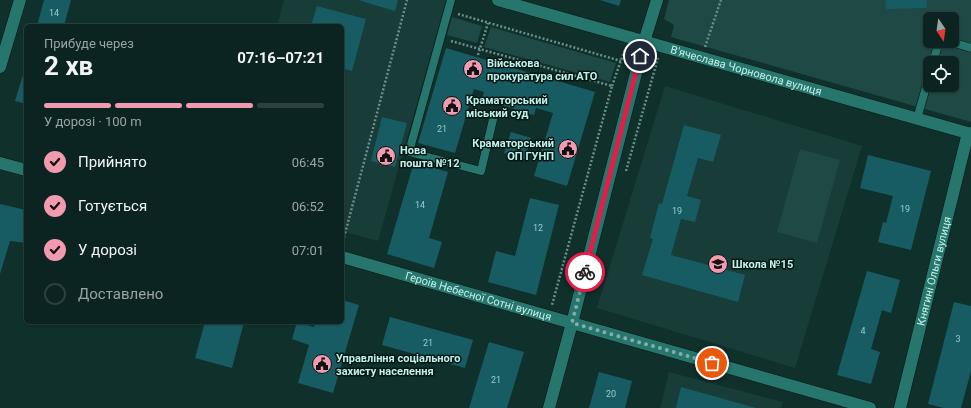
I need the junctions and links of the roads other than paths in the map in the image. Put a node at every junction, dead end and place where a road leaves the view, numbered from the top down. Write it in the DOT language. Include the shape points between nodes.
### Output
graph roads {
  1 [pos="20,0"];
  2 [pos="451,0"];
  3 [pos="498,0"];
  4 [pos="657,0"];
  5 [pos="644,42"];
  6 [pos="959,44"];
  7 [pos="971,48"];
  8 [pos="0,67"];
  9 [pos="925,92"];
  10 [pos="494,115"];
  11 [pos="917,119"];
  12 [pos="969,134"];
  13 [pos="0,163"];
  14 [pos="24,169"];
  15 [pos="344,258"];
  16 [pos="572,323"];
  17 [pos="548,408"];
  18 [pos="870,408"];
  19 [pos="900,408"];
  1 -- 8 [label="street"];
  2 -- 10 [label="lane" via="410,152 481,171"];
  3 -- 5 [label="street, В'ячеслава Чорновола вулиця"];
  4 -- 5 [label="street"];
  5 -- 11 [label="street, В'ячеслава Чорновола вулиця"];
  5 -- 16 [label="street"];
  6 -- 7 [label="lane"];
  9 -- 11 [label="lane"];
  11 -- 12 [label="street, В'ячеслава Чорновола вулиця"];
  12 -- 19 [label="street, Княгині Ольги вулиця"];
  13 -- 14 [label="street"];
  15 -- 16 [label="street, Героїв Небесної Сотні вулиця"];
  16 -- 17 [label="street"];
  16 -- 18 [label="street, Героїв Небесної Сотні вулиця"];
}
